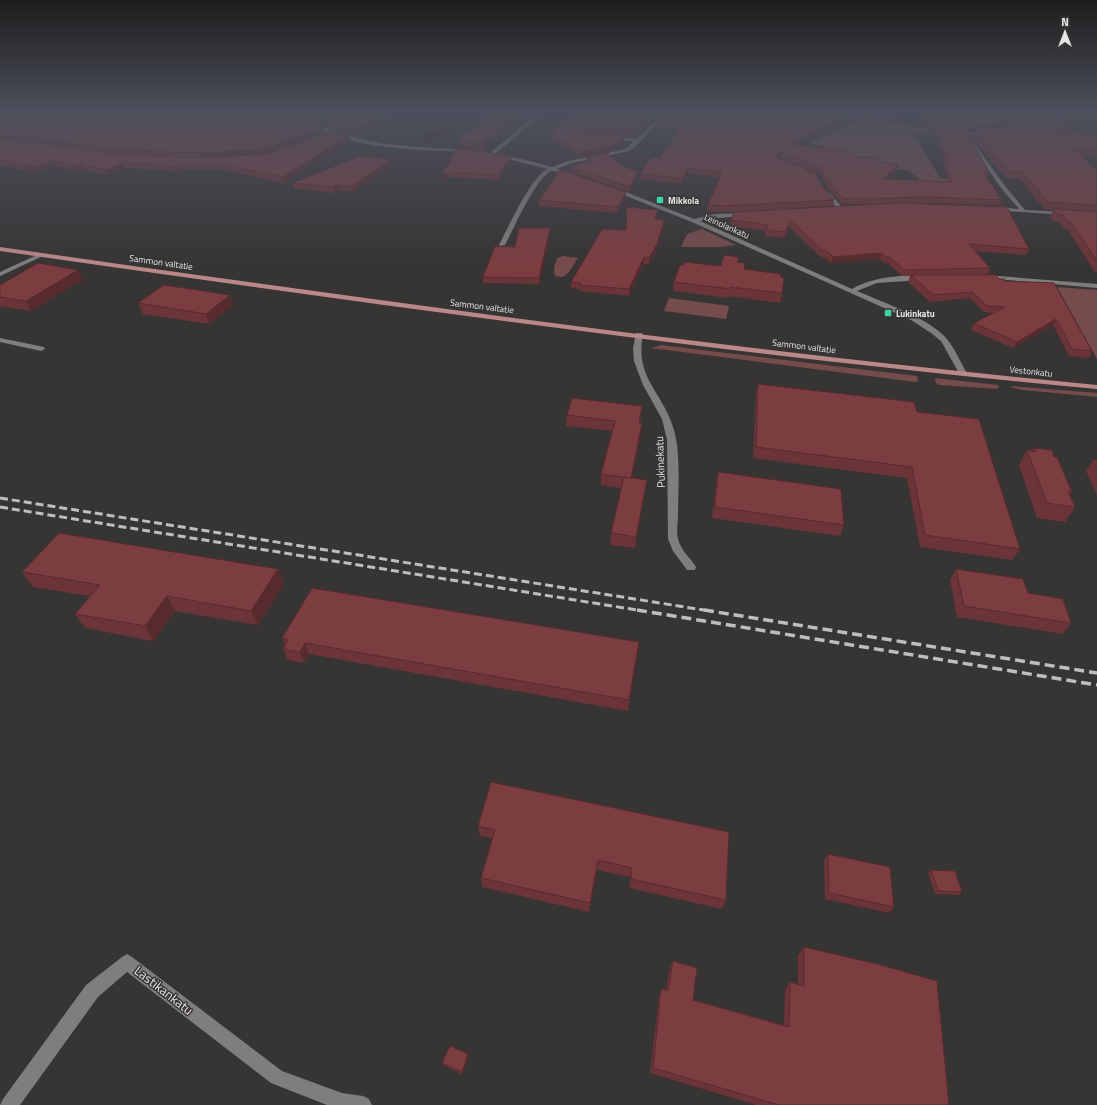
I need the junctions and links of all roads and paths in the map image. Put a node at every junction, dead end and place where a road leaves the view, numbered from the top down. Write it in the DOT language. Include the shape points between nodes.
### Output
graph roads {
  1 [pos="534,164"];
  2 [pos="568,164"];
  3 [pos="986,164"];
  4 [pos="552,169"];
  5 [pos="580,178"];
  6 [pos="607,187"];
  7 [pos="822,187"];
  8 [pos="832,207"];
  9 [pos="986,208"];
  10 [pos="1023,210"];
  11 [pos="756,213"];
  12 [pos="1066,214"];
  13 [pos="694,221"];
  14 [pos="502,245"];
  15 [pos="0,249"];
  16 [pos="41,255"];
  17 [pos="0,274"];
  18 [pos="928,277"];
  19 [pos="977,277"];
  20 [pos="1097,286"];
  21 [pos="853,292"];
  22 [pos="639,335"];
  23 [pos="0,340"];
  24 [pos="41,349"];
  25 [pos="963,374"];
  26 [pos="1097,388"];
  27 [pos="691,567"];
  28 [pos="9,1105"];
  29 [pos="363,1105"];
  1 -- 4 [label="street"];
  2 -- 4 [label="street"];
  3 -- 10 [label="street"];
  4 -- 5 [label="street"];
  4 -- 14 [label="street" via="540,177 528,193"];
  6 -- 13 [label="street, Leinolankatu"];
  7 -- 8 [label="street" via="842,207"];
  9 -- 10 [label="street"];
  10 -- 12 [label="street"];
  11 -- 13 [label="street" via="716,216"];
  13 -- 21 [label="street, Leinolankatu"];
  15 -- 16 [label="main road, Sammon valtatie"];
  16 -- 17 [label="street"];
  16 -- 22 [label="main road, Sammon valtatie" via="359,300"];
  18 -- 21 [label="street" via="874,282 859,286"];
  19 -- 20 [label="street"];
  21 -- 25 [label="street, Leinolankatu" via="913,318 934,331 944,340"];
  22 -- 25 [label="main road, Sammon valtatie"];
  22 -- 27 [label="street, Pukinekatu" via="636,343 642,376 670,431 673,538 681,555"];
  23 -- 24 [label="street"];
  25 -- 26 [label="main road, Vestonkatu"];
  28 -- 29 [label="street, Lastikankatu" via="92,991 127,962 277,1077 342,1102"];
}
